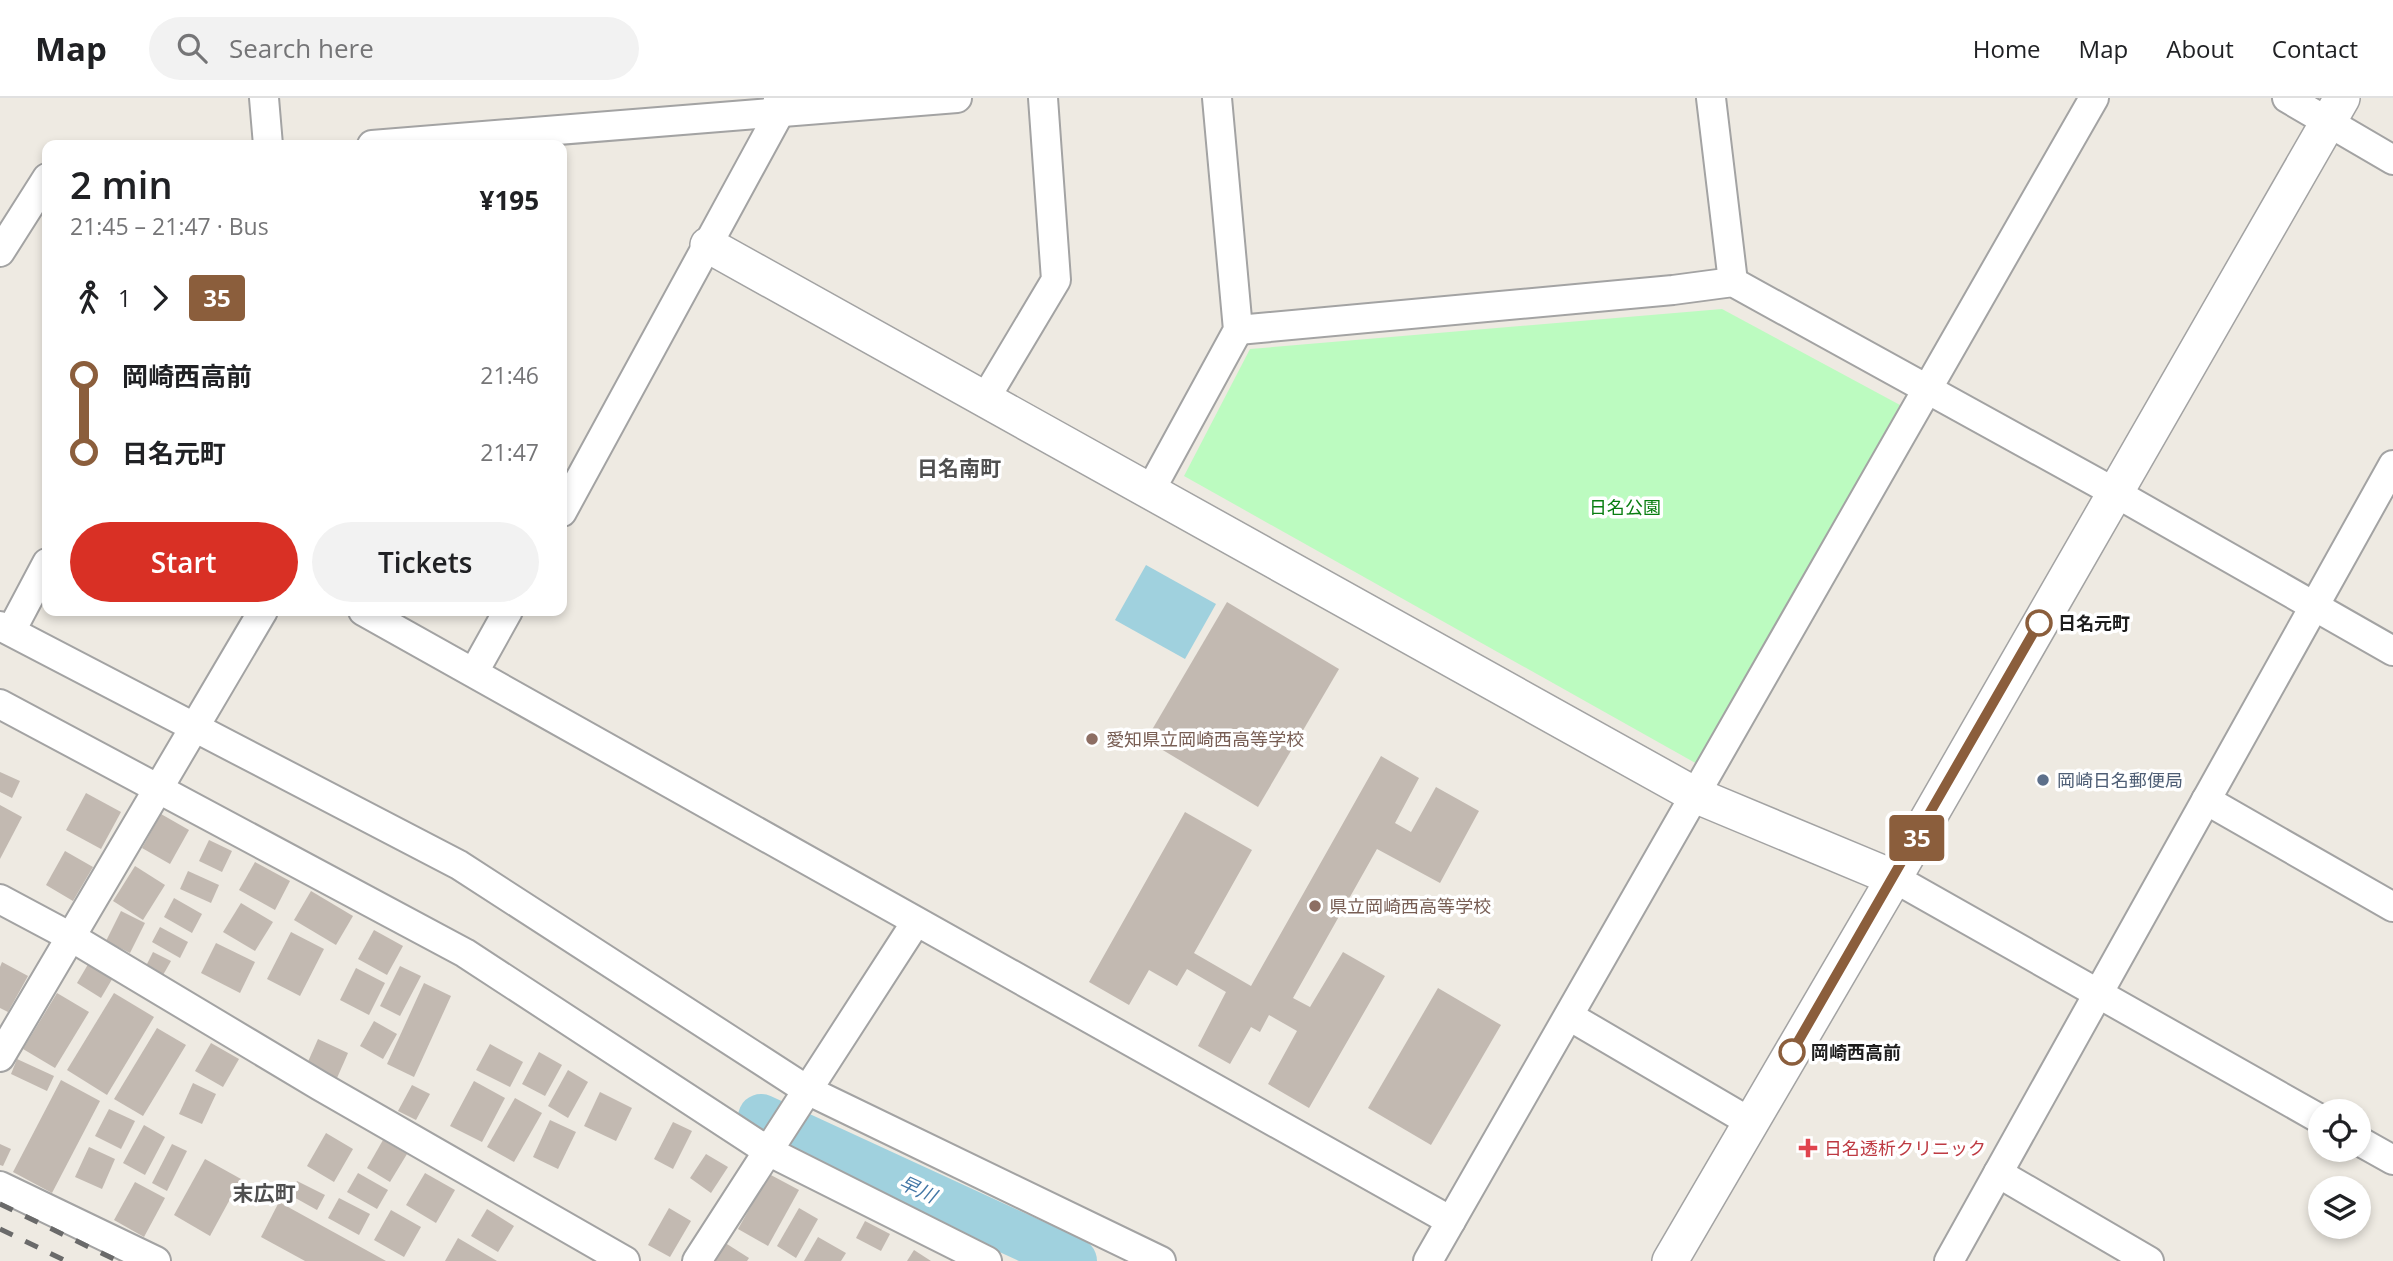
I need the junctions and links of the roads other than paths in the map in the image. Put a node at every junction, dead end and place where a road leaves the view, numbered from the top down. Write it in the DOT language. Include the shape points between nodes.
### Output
graph roads {
  1 [pos="264,98"];
  2 [pos="957,98"];
  3 [pos="1043,98"];
  4 [pos="1217,98"];
  5 [pos="1712,98"];
  6 [pos="2094,98"];
  7 [pos="2287,98"];
  8 [pos="779,105"];
  9 [pos="2335,110"];
  10 [pos="528,139"];
  11 [pos="268,140"];
  12 [pos="502,140"];
  13 [pos="2393,160"];
  14 [pos="42,186"];
  15 [pos="708,245"];
  16 [pos="0,252"];
  17 [pos="1733,282"];
  18 [pos="1238,330"];
  19 [pos="1928,389"];
  20 [pos="985,399"];
  21 [pos="2393,465"];
  22 [pos="1150,492"];
  23 [pos="2114,492"];
  24 [pos="567,503"];
  25 [pos="42,572"];
  26 [pos="2314,606"];
  27 [pos="260,616"];
  28 [pos="372,616"];
  29 [pos="505,616"];
  30 [pos="5,629"];
  31 [pos="2393,651"];
  32 [pos="474,672"];
  33 [pos="0,704"];
  34 [pos="193,728"];
  35 [pos="158,787"];
  36 [pos="1695,795"];
  37 [pos="2206,800"];
  38 [pos="1894,878"];
  39 [pos="0,899"];
  40 [pos="2393,907"];
  41 [pos="916,922"];
  42 [pos="71,937"];
  43 [pos="2098,993"];
  44 [pos="1569,1016"];
  45 [pos="0,1057"];
  46 [pos="807,1090"];
  47 [pos="2308,1112"];
  48 [pos="1750,1122"];
  49 [pos="2371,1148"];
  50 [pos="768,1151"];
  51 [pos="2393,1160"];
  52 [pos="1998,1173"];
  53 [pos="0,1186"];
  54 [pos="1451,1222"];
  55 [pos="156,1261"];
  56 [pos="625,1261"];
  57 [pos="697,1261"];
  58 [pos="987,1261"];
  59 [pos="1161,1261"];
  60 [pos="1428,1261"];
  61 [pos="1670,1261"];
  62 [pos="1949,1261"];
  63 [pos="2149,1261"];
  1 -- 11 [label="street"];
  2 -- 8 [label="street"];
  3 -- 20 [label="street" via="1056,281"];
  4 -- 18 [label="street"];
  5 -- 17 [label="street"];
  6 -- 19 [label="street"];
  7 -- 9 [label="street"];
  8 -- 10 [label="street"];
  8 -- 15 [label="street"];
  9 -- 13 [label="street"];
  9 -- 23 [label="street"];
  10 -- 12 [label="street"];
  14 -- 16 [label="street"];
  15 -- 20 [label="street"];
  15 -- 24 [label="street"];
  17 -- 18 [label="street"];
  17 -- 19 [label="street"];
  18 -- 22 [label="street"];
  19 -- 23 [label="street"];
  19 -- 36 [label="street"];
  20 -- 22 [label="street"];
  21 -- 26 [label="street"];
  22 -- 36 [label="street"];
  23 -- 26 [label="street"];
  23 -- 38 [label="street"];
  25 -- 30 [label="street"];
  26 -- 31 [label="street"];
  26 -- 37 [label="street"];
  27 -- 34 [label="street"];
  28 -- 32 [label="street"];
  29 -- 32 [label="street"];
  30 -- 34 [label="street"];
  32 -- 41 [label="street"];
  33 -- 35 [label="street"];
  34 -- 35 [label="street"];
  34 -- 46 [label="street" via="459,865"];
  35 -- 42 [label="street"];
  35 -- 50 [label="street" via="466,953"];
  36 -- 38 [label="street"];
  36 -- 44 [label="street"];
  37 -- 40 [label="street"];
  37 -- 43 [label="street"];
  38 -- 43 [label="street"];
  38 -- 48 [label="street"];
  39 -- 42 [label="street"];
  41 -- 46 [label="street"];
  41 -- 54 [label="street"];
  42 -- 45 [label="street"];
  42 -- 56 [label="street"];
  43 -- 47 [label="street"];
  43 -- 52 [label="street"];
  44 -- 48 [label="street"];
  44 -- 54 [label="street"];
  46 -- 50 [label="street"];
  46 -- 59 [label="street"];
  48 -- 61 [label="street"];
  49 -- 51 [label="street"];
  50 -- 57 [label="street"];
  50 -- 58 [label="street"];
  52 -- 62 [label="street"];
  52 -- 63 [label="street"];
  53 -- 55 [label="street"];
  54 -- 60 [label="street"];
}
